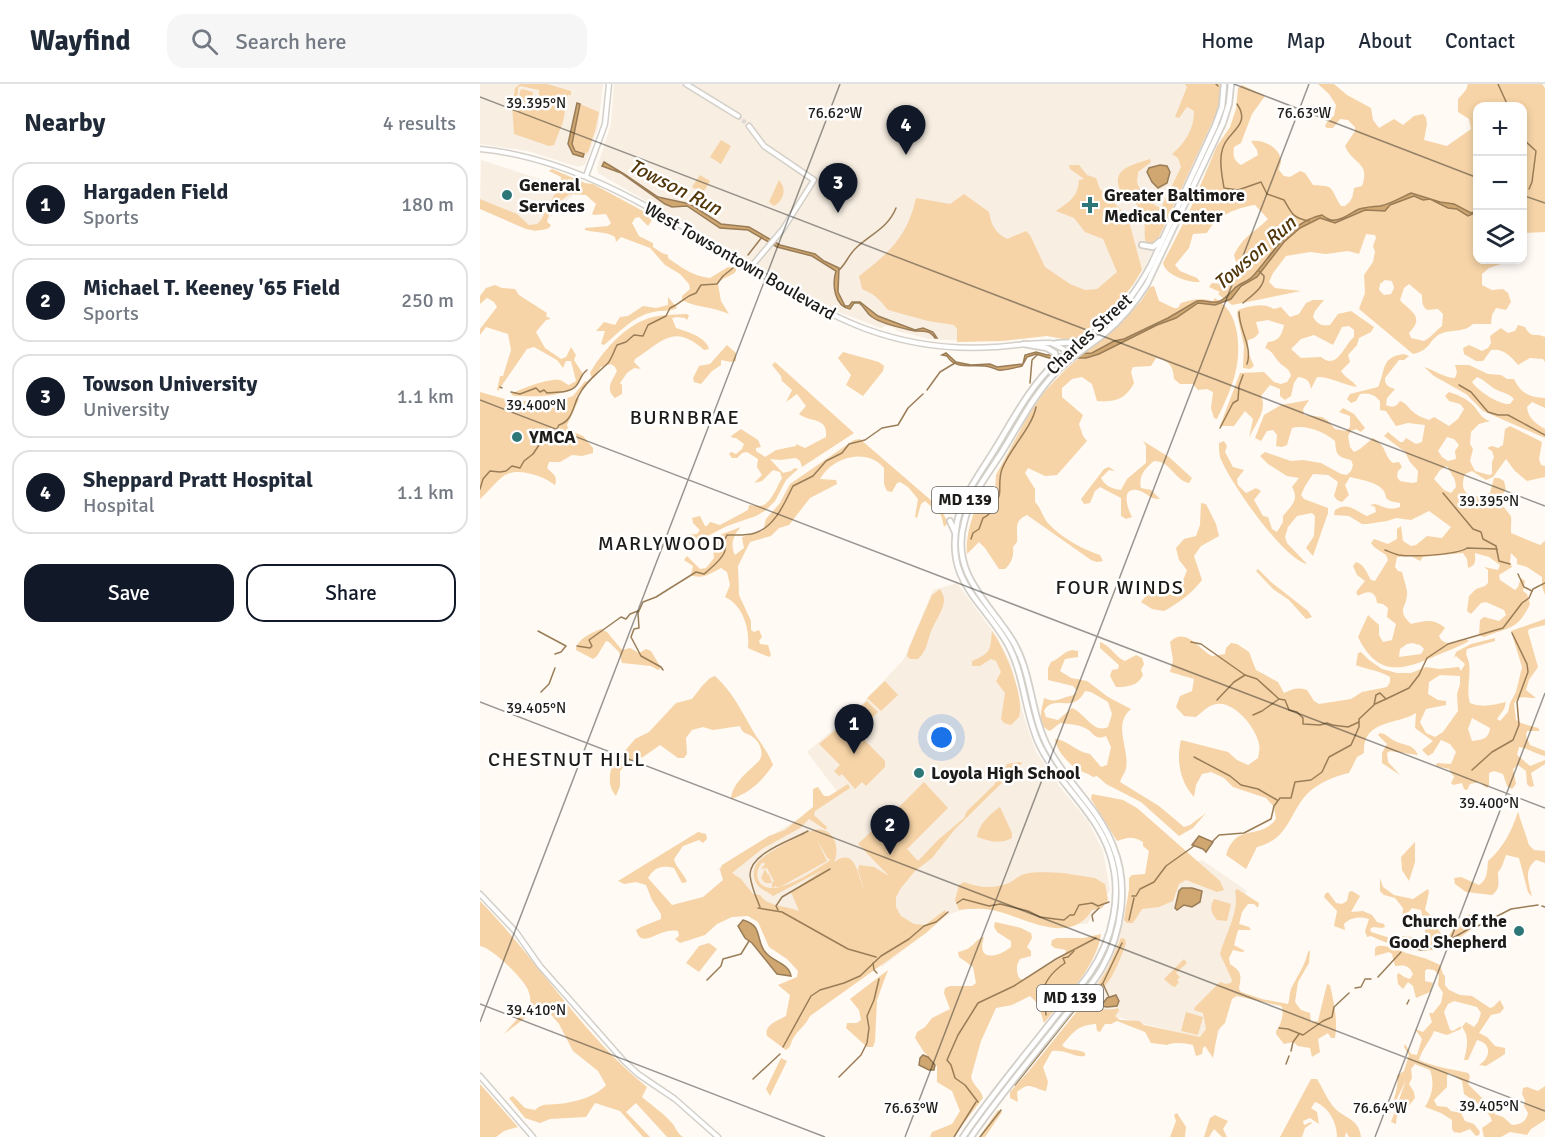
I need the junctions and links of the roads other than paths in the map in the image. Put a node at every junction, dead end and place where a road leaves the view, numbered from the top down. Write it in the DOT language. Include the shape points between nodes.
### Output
graph roads {
  1 [pos="609,84"];
  2 [pos="686,84"];
  3 [pos="1224,84"];
  4 [pos="1231,84"];
  5 [pos="738,116"];
  6 [pos="749,126"];
  7 [pos="480,149"];
  8 [pos="586,176"];
  9 [pos="1163,237"];
  10 [pos="1143,244"];
  11 [pos="750,268"];
  12 [pos="1088,337"];
  13 [pos="1024,344"];
  14 [pos="1054,344"];
  15 [pos="1067,353"];
  16 [pos="1071,359"];
  17 [pos="1056,362"];
  18 [pos="961,539"];
  19 [pos="960,575"];
  20 [pos="988,607"];
  21 [pos="480,894"];
  22 [pos="480,1076"];
  23 [pos="533,1137"];
  24 [pos="718,1137"];
  25 [pos="963,1137"];
  26 [pos="971,1137"];
  1 -- 8 [label="street" via="605,124"];
  2 -- 5 [label="street"];
  3 -- 9 [label="main road, Charles Street / MD 139" via="1218,118"];
  4 -- 16 [label="main road, Charles Street / MD 139" via="1222,123 1147,284 1121,318"];
  6 -- 11 [label="street" via="764,146 814,180 777,237"];
  7 -- 8 [label="street, West Towsontown Boulevard" via="526,157"];
  8 -- 11 [label="street, West Towsontown Boulevard"];
  9 -- 10 [label="main road" via="1153,247"];
  9 -- 12 [label="main road, Charles Street / MD 139" via="1129,299"];
  11 -- 13 [label="street, West Towsontown Boulevard" via="831,314 896,338 963,348"];
  12 -- 14 [label="main road" via="1074,343"];
  12 -- 15 [label="main road, Charles Street / MD 139"];
  13 -- 14 [label="street, West Towsontown Boulevard"];
  13 -- 17 [label="main road" via="1051,349"];
  14 -- 15 [label="street"];
  15 -- 16 [label="street"];
  15 -- 17 [label="main road, Charles Street / MD 139"];
  16 -- 18 [label="main road, Charles Street / MD 139" via="1041,390 974,497"];
  17 -- 19 [label="main road, Charles Street / MD 139" via="1020,408 962,506 956,534"];
  18 -- 19 [label="main road"];
  18 -- 20 [label="main road, Charles Street / MD 139" via="968,576"];
  19 -- 20 [label="main road"];
  19 -- 25 [label="main road, Charles Street / MD 139" via="1010,648 1037,740 1101,832 1110,854 1115,888 1110,932 1095,965"];
  20 -- 26 [label="main road, Charles Street / MD 139" via="1018,650 1038,727 1048,749 1096,813 1112,842 1121,875 1121,898 1116,933 1101,969"];
  21 -- 24 [label="street" via="624,1061"];
  22 -- 23 [label="street"];
}
